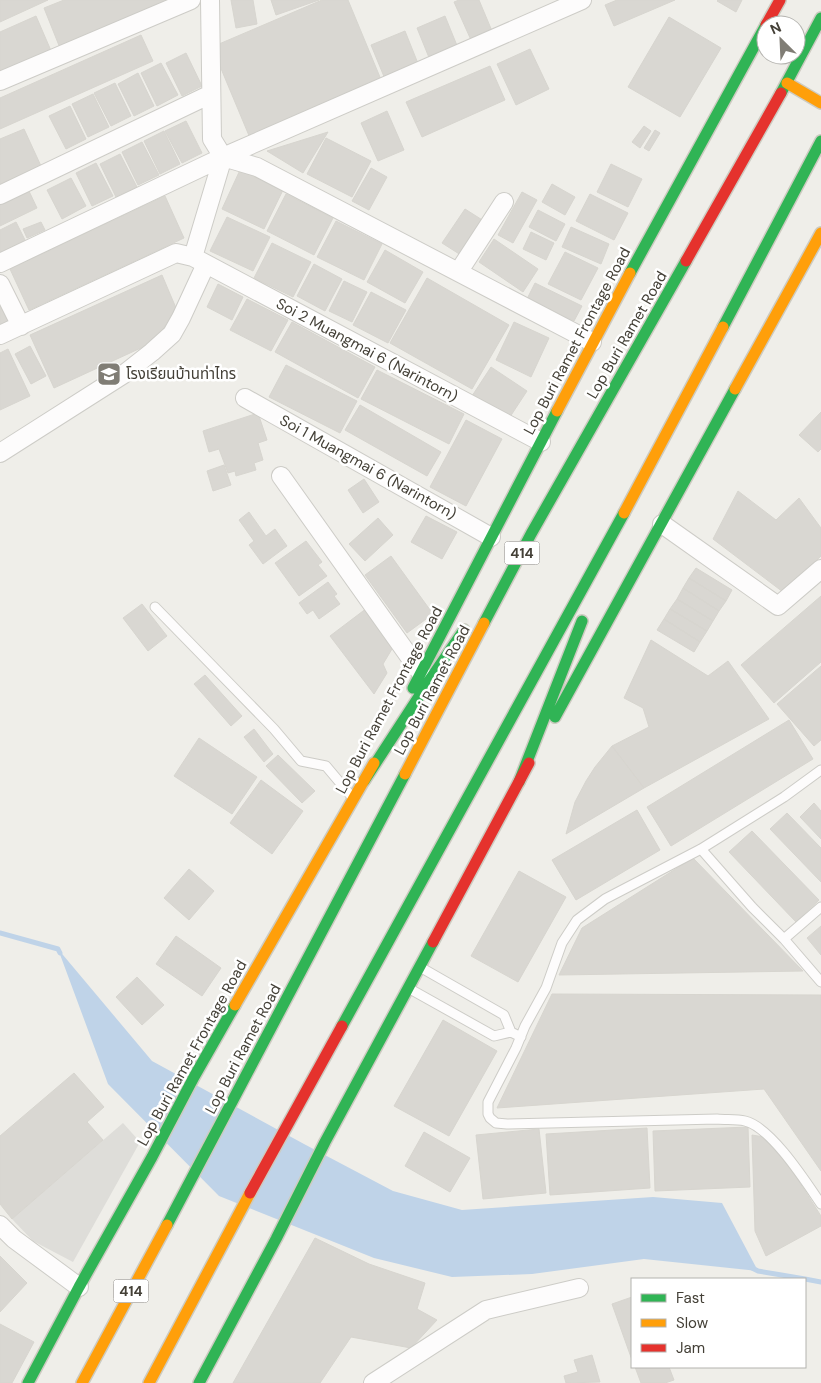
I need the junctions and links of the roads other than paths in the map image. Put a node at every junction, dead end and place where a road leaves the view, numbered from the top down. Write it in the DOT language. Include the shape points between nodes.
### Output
graph roads {
  1 [pos="191,0"];
  2 [pos="210,0"];
  3 [pos="582,0"];
  4 [pos="780,0"];
  5 [pos="772,15"];
  6 [pos="821,18"];
  7 [pos="756,43"];
  8 [pos="0,81"];
  9 [pos="787,83"];
  10 [pos="211,94"];
  11 [pos="821,103"];
  12 [pos="821,141"];
  13 [pos="223,157"];
  14 [pos="0,195"];
  15 [pos="504,202"];
  16 [pos="821,233"];
  17 [pos="200,261"];
  18 [pos="0,262"];
  19 [pos="459,271"];
  20 [pos="0,284"];
  21 [pos="21,326"];
  22 [pos="0,335"];
  23 [pos="592,342"];
  24 [pos="245,398"];
  25 [pos="540,442"];
  26 [pos="0,453"];
  27 [pos="281,476"];
  28 [pos="637,490"];
  29 [pos="662,524"];
  30 [pos="532,534"];
  31 [pos="491,537"];
  32 [pos="821,569"];
  33 [pos="594,590"];
  34 [pos="155,607"];
  35 [pos="587,608"];
  36 [pos="421,673"];
  37 [pos="821,770"];
  38 [pos="364,781"];
  39 [pos="519,782"];
  40 [pos="354,799"];
  41 [pos="701,849"];
  42 [pos="821,907"];
  43 [pos="784,939"];
  44 [pos="420,967"];
  45 [pos="821,982"];
  46 [pos="408,988"];
  47 [pos="511,1032"];
  48 [pos="521,1036"];
  49 [pos="821,1204"];
  50 [pos="0,1225"];
  51 [pos="78,1287"];
  52 [pos="579,1288"];
  53 [pos="28,1383"];
  54 [pos="82,1383"];
  55 [pos="149,1383"];
  56 [pos="199,1383"];
  57 [pos="373,1383"];
  1 -- 8 [label="street"];
  2 -- 10 [label="street"];
  3 -- 13 [label="street"];
  4 -- 5 [label="main road, Lop Buri Ramet Frontage Road / 414"];
  6 -- 9 [label="main road, Lop Buri Ramet Road / 414"];
  7 -- 23 [label="main road, Lop Buri Ramet Frontage Road / 414"];
  9 -- 11 [label="main road"];
  9 -- 30 [label="main road, Lop Buri Ramet Road / 414"];
  10 -- 13 [label="street" via="212,139"];
  10 -- 14 [label="street"];
  12 -- 28 [label="main road"];
  13 -- 17 [label="street"];
  13 -- 18 [label="street"];
  13 -- 19 [label="street" via="257,167"];
  15 -- 19 [label="street"];
  16 -- 29 [label="main road"];
  17 -- 21 [label="street, Soi 2 Muangmai 6 (Narintorn)" via="176,253"];
  17 -- 25 [label="street, Soi 2 Muangmai 6 (Narintorn)"];
  17 -- 26 [label="street" via="181,318 172,334 124,374"];
  19 -- 23 [label="street"];
  20 -- 21 [label="street"];
  21 -- 22 [label="street, Soi 2 Muangmai 6 (Narintorn)"];
  23 -- 25 [label="main road, Lop Buri Ramet Frontage Road / 414"];
  24 -- 31 [label="street, Soi 1 Muangmai 6 (Narintorn)"];
  25 -- 31 [label="main road, Lop Buri Ramet Frontage Road / 414"];
  27 -- 36 [label="street"];
  28 -- 33 [label="main road"];
  28 -- 55 [label="main road"];
  29 -- 32 [label="street" via="778,606"];
  29 -- 39 [label="main road"];
  30 -- 38 [label="main road"];
  30 -- 54 [label="main road, Lop Buri Ramet Road / 414"];
  31 -- 36 [label="main road, Lop Buri Ramet Frontage Road / 414"];
  34 -- 40 [label="lane" via="302,761 326,766"];
  35 -- 39 [label="main road"];
  36 -- 38 [label="main road, Lop Buri Ramet Frontage Road / 414"];
  37 -- 41 [label="lane"];
  38 -- 40 [label="main road, Lop Buri Ramet Frontage Road / 414"];
  39 -- 44 [label="main road"];
  40 -- 51 [label="main road, Lop Buri Ramet Frontage Road / 414"];
  41 -- 43 [label="lane"];
  41 -- 48 [label="lane" via="604,899 577,920 562,944 546,988"];
  42 -- 43 [label="lane"];
  43 -- 45 [label="lane"];
  44 -- 46 [label="main road"];
  44 -- 47 [label="lane" via="504,1015"];
  46 -- 47 [label="lane" via="494,1036"];
  46 -- 56 [label="main road"];
  47 -- 48 [label="lane"];
  48 -- 49 [label="lane" via="488,1102 488,1114 496,1123 746,1121 766,1132"];
  50 -- 51 [label="street"];
  51 -- 53 [label="main road, Lop Buri Ramet Frontage Road / 414"];
  52 -- 57 [label="street" via="486,1310"];
}
